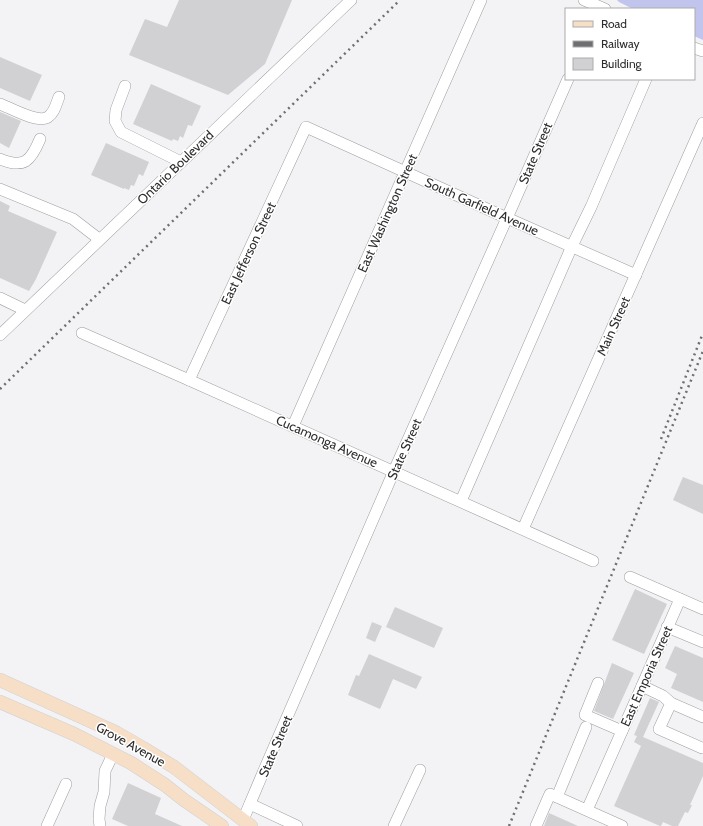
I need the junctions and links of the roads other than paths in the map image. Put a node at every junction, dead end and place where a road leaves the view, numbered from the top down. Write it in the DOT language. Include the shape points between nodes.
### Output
graph roads {
  1 [pos="351,0"];
  2 [pos="480,0"];
  3 [pos="584,0"];
  4 [pos="601,6"];
  5 [pos="568,80"];
  6 [pos="646,80"];
  7 [pos="125,86"];
  8 [pos="59,97"];
  9 [pos="0,104"];
  10 [pos="703,123"];
  11 [pos="306,127"];
  12 [pos="40,139"];
  13 [pos="0,159"];
  14 [pos="181,162"];
  15 [pos="405,172"];
  16 [pos="0,189"];
  17 [pos="507,218"];
  18 [pos="100,240"];
  19 [pos="572,246"];
  20 [pos="636,275"];
  21 [pos="0,298"];
  22 [pos="25,310"];
  23 [pos="82,333"];
  24 [pos="0,335"];
  25 [pos="189,380"];
  26 [pos="293,426"];
  27 [pos="394,471"];
  28 [pos="461,501"];
  29 [pos="523,528"];
  30 [pos="593,560"];
  31 [pos="630,577"];
  32 [pos="680,599"];
  33 [pos="703,609"];
  34 [pos="668,627"];
  35 [pos="703,642"];
  36 [pos="0,680"];
  37 [pos="598,683"];
  38 [pos="642,686"];
  39 [pos="0,702"];
  40 [pos="671,703"];
  41 [pos="703,717"];
  42 [pos="586,727"];
  43 [pos="622,731"];
  44 [pos="702,748"];
  45 [pos="114,754"];
  46 [pos="420,770"];
  47 [pos="66,784"];
  48 [pos="557,797"];
  49 [pos="250,804"];
  50 [pos="587,810"];
  51 [pos="244,825"];
  52 [pos="47,826"];
  53 [pos="100,826"];
  54 [pos="222,826"];
  55 [pos="296,826"];
  56 [pos="394,826"];
  57 [pos="536,826"];
  58 [pos="622,826"];
  1 -- 14 [label="street, Ontario Boulevard"];
  2 -- 15 [label="street, East Washington Street"];
  3 -- 4 [label="street"];
  5 -- 17 [label="street, State Street"];
  6 -- 19 [label="street"];
  7 -- 14 [label="street" via="116,110 115,121 121,132"];
  8 -- 9 [label="street" via="54,111 42,120"];
  10 -- 20 [label="street, Main Street"];
  11 -- 15 [label="street, South Garfield Avenue"];
  11 -- 25 [label="street, East Jefferson Street"];
  12 -- 13 [label="street" via="36,150 26,161 19,164"];
  14 -- 18 [label="street, Ontario Boulevard"];
  15 -- 17 [label="street, South Garfield Avenue"];
  15 -- 26 [label="street, East Washington Street"];
  16 -- 18 [label="street" via="73,219"];
  17 -- 19 [label="street, South Garfield Avenue"];
  17 -- 27 [label="street, State Street"];
  18 -- 22 [label="street, Ontario Boulevard"];
  19 -- 20 [label="street, South Garfield Avenue"];
  19 -- 28 [label="street"];
  20 -- 29 [label="street, Main Street"];
  21 -- 22 [label="street"];
  22 -- 24 [label="street, Ontario Boulevard"];
  23 -- 25 [label="street, Cucamonga Avenue"];
  25 -- 26 [label="street, Cucamonga Avenue"];
  26 -- 27 [label="street, Cucamonga Avenue"];
  27 -- 28 [label="street, Cucamonga Avenue"];
  27 -- 49 [label="street, State Street"];
  28 -- 29 [label="street, Cucamonga Avenue"];
  29 -- 30 [label="street, Cucamonga Avenue"];
  31 -- 32 [label="street"];
  32 -- 33 [label="street"];
  32 -- 34 [label="street, East Emporia Street"];
  34 -- 35 [label="street"];
  34 -- 38 [label="street, East Emporia Street"];
  36 -- 51 [label="main road, Grove Avenue" via="117,733 143,748 174,767"];
  37 -- 43 [label="street" via="585,715"];
  38 -- 40 [label="street"];
  38 -- 43 [label="street, East Emporia Street"];
  39 -- 45 [label="main road, Grove Avenue"];
  40 -- 41 [label="street"];
  40 -- 44 [label="street" via="659,730"];
  42 -- 48 [label="street"];
  43 -- 50 [label="street, East Emporia Street"];
  45 -- 53 [label="street" via="105,772"];
  45 -- 54 [label="main road, Grove Avenue" via="165,785"];
  46 -- 56 [label="street"];
  47 -- 52 [label="street"];
  48 -- 50 [label="street"];
  48 -- 57 [label="street" via="550,794"];
  49 -- 51 [label="street, State Street"];
  49 -- 55 [label="street"];
  50 -- 58 [label="street"];
}
